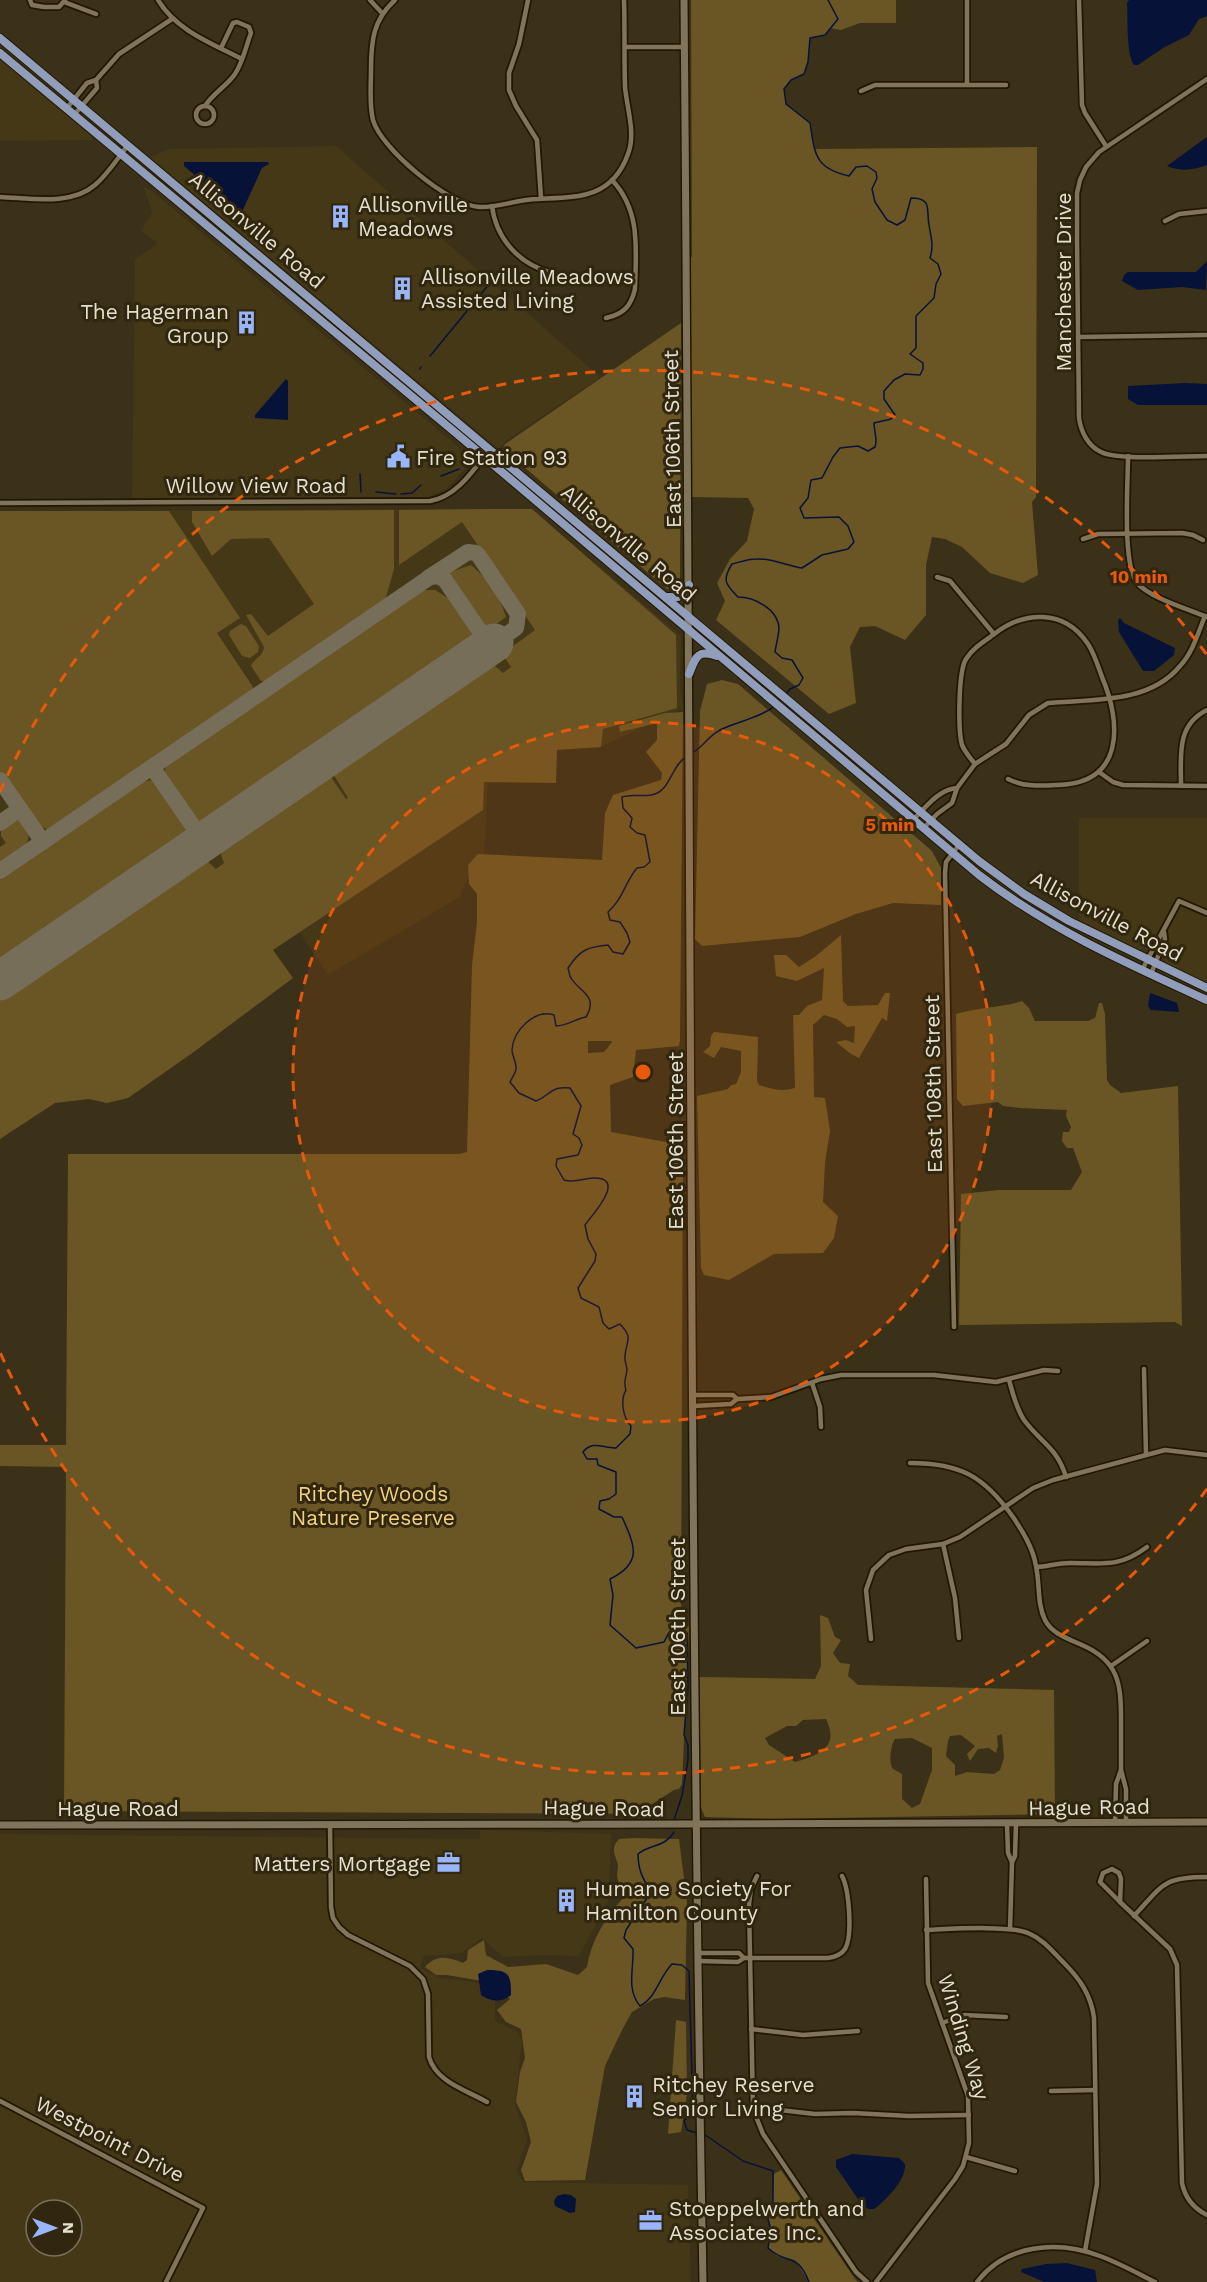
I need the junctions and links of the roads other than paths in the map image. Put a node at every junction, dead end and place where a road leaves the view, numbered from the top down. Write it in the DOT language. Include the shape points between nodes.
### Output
graph roads {
  1 [pos="30,0"];
  2 [pos="158,0"];
  3 [pos="370,0"];
  4 [pos="395,0"];
  5 [pos="528,0"];
  6 [pos="624,0"];
  7 [pos="684,0"];
  8 [pos="967,0"];
  9 [pos="1079,0"];
  10 [pos="65,1"];
  11 [pos="382,13"];
  12 [pos="96,14"];
  13 [pos="172,19"];
  14 [pos="0,38"];
  15 [pos="684,46"];
  16 [pos="625,47"];
  17 [pos="221,48"];
  18 [pos="0,53"];
  19 [pos="242,59"];
  20 [pos="96,80"];
  21 [pos="1207,80"];
  22 [pos="967,84"];
  23 [pos="1006,85"];
  24 [pos="861,91"];
  25 [pos="74,100"];
  26 [pos="205,106"];
  27 [pos="82,107"];
  28 [pos="67,108"];
  29 [pos="74,115"];
  30 [pos="128,145"];
  31 [pos="1106,146"];
  32 [pos="121,154"];
  33 [pos="612,180"];
  34 [pos="0,197"];
  35 [pos="541,198"];
  36 [pos="492,206"];
  37 [pos="1207,211"];
  38 [pos="1165,221"];
  39 [pos="549,272"];
  40 [pos="606,318"];
  41 [pos="1207,336"];
  42 [pos="1078,337"];
  43 [pos="490,449"];
  44 [pos="1128,456"];
  45 [pos="1207,456"];
  46 [pos="484,457"];
  47 [pos="0,503"];
  48 [pos="1128,533"];
  49 [pos="1083,539"];
  50 [pos="1203,540"];
  51 [pos="937,577"];
  52 [pos="689,585"];
  53 [pos="666,597"];
  54 [pos="1206,616"];
  55 [pos="690,617"];
  56 [pos="689,631"];
  57 [pos="994,634"];
  58 [pos="719,657"];
  59 [pos="689,674"];
  60 [pos="1111,698"];
  61 [pos="1207,710"];
  62 [pos="975,764"];
  63 [pos="1099,772"];
  64 [pos="1008,779"];
  65 [pos="1181,786"];
  66 [pos="1207,786"];
  67 [pos="957,788"];
  68 [pos="921,812"];
  69 [pos="912,820"];
  70 [pos="930,821"];
  71 [pos="923,829"];
  72 [pos="959,845"];
  73 [pos="952,854"];
  74 [pos="1207,913"];
  75 [pos="1164,933"];
  76 [pos="1147,960"];
  77 [pos="1156,964"];
  78 [pos="1142,970"];
  79 [pos="1151,974"];
  80 [pos="1207,988"];
  81 [pos="1207,1000"];
  82 [pos="954,1327"];
  83 [pos="1144,1369"];
  84 [pos="1058,1371"];
  85 [pos="1010,1380"];
  86 [pos="812,1383"];
  87 [pos="693,1395"];
  88 [pos="737,1399"];
  89 [pos="693,1406"];
  90 [pos="821,1427"];
  91 [pos="1146,1455"];
  92 [pos="1207,1455"];
  93 [pos="910,1463"];
  94 [pos="1066,1476"];
  95 [pos="1006,1507"];
  96 [pos="943,1544"];
  97 [pos="1147,1547"];
  98 [pos="1037,1567"];
  99 [pos="959,1638"];
  100 [pos="871,1639"];
  101 [pos="1147,1641"];
  102 [pos="1111,1666"];
  103 [pos="1121,1770"];
  104 [pos="1207,1822"];
  105 [pos="1115,1823"];
  106 [pos="1126,1823"];
  107 [pos="330,1824"];
  108 [pos="1007,1824"];
  109 [pos="1016,1824"];
  110 [pos="0,1825"];
  111 [pos="695,1825"];
  112 [pos="1012,1862"];
  113 [pos="757,1876"];
  114 [pos="842,1876"];
  115 [pos="1207,1877"];
  116 [pos="926,1879"];
  117 [pos="1120,1902"];
  118 [pos="1134,1916"];
  119 [pos="1010,1929"];
  120 [pos="926,1930"];
  121 [pos="697,1957"];
  122 [pos="747,1958"];
  123 [pos="1006,2018"];
  124 [pos="942,2023"];
  125 [pos="751,2029"];
  126 [pos="858,2031"];
  127 [pos="1095,2090"];
  128 [pos="1051,2091"];
  129 [pos="0,2101"];
  130 [pos="487,2102"];
  131 [pos="753,2109"];
  132 [pos="969,2115"];
  133 [pos="966,2157"];
  134 [pos="1015,2171"];
  135 [pos="1207,2215"];
  136 [pos="1085,2251"];
  137 [pos="1146,2280"];
  138 [pos="166,2282"];
  139 [pos="703,2282"];
  140 [pos="867,2282"];
  141 [pos="876,2282"];
  142 [pos="977,2282"];
  143 [pos="1155,2282"];
  1 -- 10 [label="street" via="32,5 44,8 59,7"];
  2 -- 13 [label="street"];
  3 -- 11 [label="street"];
  4 -- 11 [label="street"];
  5 -- 35 [label="street" via="509,73 509,90 537,140"];
  6 -- 16 [label="street"];
  7 -- 15 [label="street, East 106th Street"];
  8 -- 22 [label="street"];
  9 -- 31 [label="street" via="1082,105"];
  10 -- 12 [label="street"];
  11 -- 36 [label="street" via="371,45 371,108 380,135 446,195 471,206"];
  13 -- 17 [label="street"];
  13 -- 20 [label="street" via="119,54"];
  14 -- 25 [label="main road, Allisonville Road"];
  15 -- 16 [label="street"];
  15 -- 52 [label="street, East 106th Street"];
  16 -- 33 [label="street" via="631,146"];
  17 -- 19 [label="street"];
  17 -- 19 [label="street" via="233,23 245,24 251,33"];
  18 -- 28 [label="main road, Allisonville Road"];
  19 -- 26 [label="street" via="234,75"];
  20 -- 25 [label="street" via="87,83"];
  20 -- 27 [label="street" via="97,88"];
  21 -- 31 [label="street, Manchester Drive"];
  22 -- 23 [label="street"];
  22 -- 24 [label="street" via="875,86"];
  25 -- 27 [label="main road, Allisonville Road"];
  25 -- 28 [label="street"];
  27 -- 29 [label="street"];
  27 -- 30 [label="main road, Allisonville Road"];
  28 -- 29 [label="main road, Allisonville Road"];
  29 -- 32 [label="main road, Allisonville Road"];
  30 -- 32 [label="street"];
  30 -- 43 [label="main road, Allisonville Road"];
  31 -- 42 [label="street, Manchester Drive" via="1086,167 1077,193"];
  32 -- 34 [label="street" via="95,185 80,195"];
  32 -- 46 [label="main road, Allisonville Road"];
  33 -- 35 [label="street" via="585,195"];
  33 -- 40 [label="street" via="633,214 635,289 624,311"];
  35 -- 36 [label="street"];
  36 -- 39 [label="street" via="504,241 533,266"];
  37 -- 38 [label="street" via="1179,214"];
  41 -- 42 [label="street"];
  42 -- 44 [label="street, Manchester Drive" via="1078,418 1086,438 1100,451"];
  43 -- 46 [label="street, Willow View Road"];
  43 -- 53 [label="main road, Allisonville Road"];
  44 -- 45 [label="street"];
  44 -- 48 [label="street"];
  46 -- 47 [label="street, Willow View Road" via="456,489 442,499 430,501"];
  46 -- 56 [label="main road, Allisonville Road"];
  48 -- 49 [label="street"];
  48 -- 50 [label="street" via="1187,534"];
  48 -- 54 [label="street" via="1129,565 1137,583 1157,596"];
  51 -- 57 [label="street" via="950,581"];
  52 -- 53 [label="main road" via="679,596"];
  52 -- 55 [label="street, East 106th Street"];
  53 -- 55 [label="main road, Allisonville Road"];
  54 -- 60 [label="street" via="1190,653 1173,674 1145,690"];
  55 -- 56 [label="street, East 106th Street"];
  55 -- 68 [label="main road, Allisonville Road"];
  56 -- 58 [label="main road, Allisonville Road"];
  56 -- 59 [label="street, East 106th Street"];
  57 -- 60 [label="street" via="1010,623 1033,616 1071,627 1089,646"];
  57 -- 62 [label="street" via="965,660 961,675 961,741"];
  58 -- 59 [label="main road" via="702,653"];
  58 -- 69 [label="main road, Allisonville Road"];
  59 -- 87 [label="street, East 106th Street"];
  60 -- 62 [label="street" via="1039,707 1012,739"];
  60 -- 63 [label="street" via="1115,741"];
  61 -- 65 [label="street" via="1197,715 1185,730"];
  62 -- 67 [label="street"];
  63 -- 64 [label="street" via="1066,785 1024,785"];
  63 -- 65 [label="street" via="1123,785"];
  65 -- 66 [label="street"];
  67 -- 68 [label="street" via="934,799"];
  67 -- 70 [label="street" via="952,803"];
  68 -- 69 [label="street"];
  68 -- 70 [label="main road, Allisonville Road"];
  69 -- 71 [label="main road, Allisonville Road"];
  70 -- 71 [label="street"];
  70 -- 72 [label="main road, Allisonville Road"];
  71 -- 73 [label="main road, Allisonville Road"];
  72 -- 73 [label="street, East 108th Street"];
  72 -- 76 [label="main road, Allisonville Road" via="1049,910"];
  73 -- 78 [label="main road, Allisonville Road" via="1034,914"];
  73 -- 82 [label="street, East 108th Street" via="945,873"];
  74 -- 75 [label="street" via="1179,900"];
  75 -- 76 [label="street"];
  75 -- 77 [label="street"];
  76 -- 77 [label="main road, Allisonville Road"];
  76 -- 78 [label="street"];
  77 -- 79 [label="street"];
  77 -- 80 [label="main road, Allisonville Road"];
  78 -- 79 [label="main road, Allisonville Road"];
  79 -- 81 [label="main road, Allisonville Road"];
  83 -- 91 [label="street"];
  84 -- 85 [label="street" via="1044,1370"];
  85 -- 86 [label="street" via="847,1375"];
  85 -- 94 [label="street" via="1022,1417 1054,1451"];
  86 -- 88 [label="street" via="771,1397"];
  86 -- 90 [label="street" via="820,1407"];
  87 -- 88 [label="street" via="733,1395"];
  87 -- 89 [label="street, East 106th Street"];
  88 -- 89 [label="street" via="731,1404"];
  89 -- 111 [label="street, East 106th Street"];
  91 -- 92 [label="street" via="1172,1450"];
  91 -- 94 [label="street"];
  93 -- 95 [label="street" via="943,1464 967,1472"];
  94 -- 95 [label="street" via="1033,1488"];
  95 -- 96 [label="street"];
  95 -- 98 [label="street" via="1026,1539"];
  96 -- 99 [label="street" via="954,1590"];
  96 -- 100 [label="street" via="900,1551 876,1566 866,1590"];
  97 -- 98 [label="street" via="1113,1564"];
  98 -- 102 [label="street" via="1041,1609 1050,1627 1094,1651"];
  101 -- 102 [label="street"];
  102 -- 103 [label="street" via="1121,1697"];
  103 -- 105 [label="street" via="1116,1784"];
  103 -- 106 [label="street" via="1126,1789"];
  104 -- 106 [label="street, Hague Road"];
  105 -- 106 [label="street, Hague Road"];
  105 -- 109 [label="street, Hague Road"];
  107 -- 110 [label="street, Hague Road"];
  107 -- 111 [label="street, Hague Road"];
  107 -- 130 [label="street" via="331,1907 336,1923 348,1935 419,1974 428,1990 429,2057 433,2067 444,2079"];
  108 -- 109 [label="street, Hague Road"];
  108 -- 111 [label="street, Hague Road"];
  108 -- 112 [label="street"];
  109 -- 112 [label="street"];
  111 -- 121 [label="street, East 106th Street"];
  112 -- 119 [label="street"];
  113 -- 122 [label="street" via="750,1894"];
  114 -- 122 [label="street" via="848,1892 848,1937 841,1953 828,1958"];
  115 -- 118 [label="street" via="1168,1882"];
  116 -- 120 [label="street, Winding Way"];
  117 -- 117 [label="street" via="1120,1876 1108,1870 1101,1875 1101,1885"];
  117 -- 118 [label="street"];
  118 -- 135 [label="street" via="1170,1950 1177,1965 1182,2183 1189,2200"];
  119 -- 120 [label="street"];
  119 -- 127 [label="street" via="1039,1938 1084,1987 1094,2018"];
  120 -- 124 [label="street, Winding Way" via="928,1983"];
  121 -- 122 [label="street" via="738,1962"];
  121 -- 122 [label="street" via="739,1953"];
  121 -- 139 [label="street, East 106th Street"];
  122 -- 125 [label="street"];
  123 -- 124 [label="street" via="964,2015"];
  124 -- 132 [label="street, Winding Way" via="965,2086"];
  125 -- 126 [label="street" via="803,2035"];
  125 -- 131 [label="street"];
  127 -- 128 [label="street"];
  127 -- 136 [label="street" via="1097,2184"];
  129 -- 138 [label="street, Westpoint Drive" via="203,2208"];
  131 -- 132 [label="street" via="814,2114"];
  131 -- 140 [label="street" via="768,2142 856,2272"];
  132 -- 133 [label="street, Winding Way"];
  133 -- 134 [label="street"];
  133 -- 141 [label="street, Winding Way" via="955,2179"];
  136 -- 137 [label="street"];
  136 -- 142 [label="street" via="1020,2251 996,2262"];
  137 -- 143 [label="street"];
}
